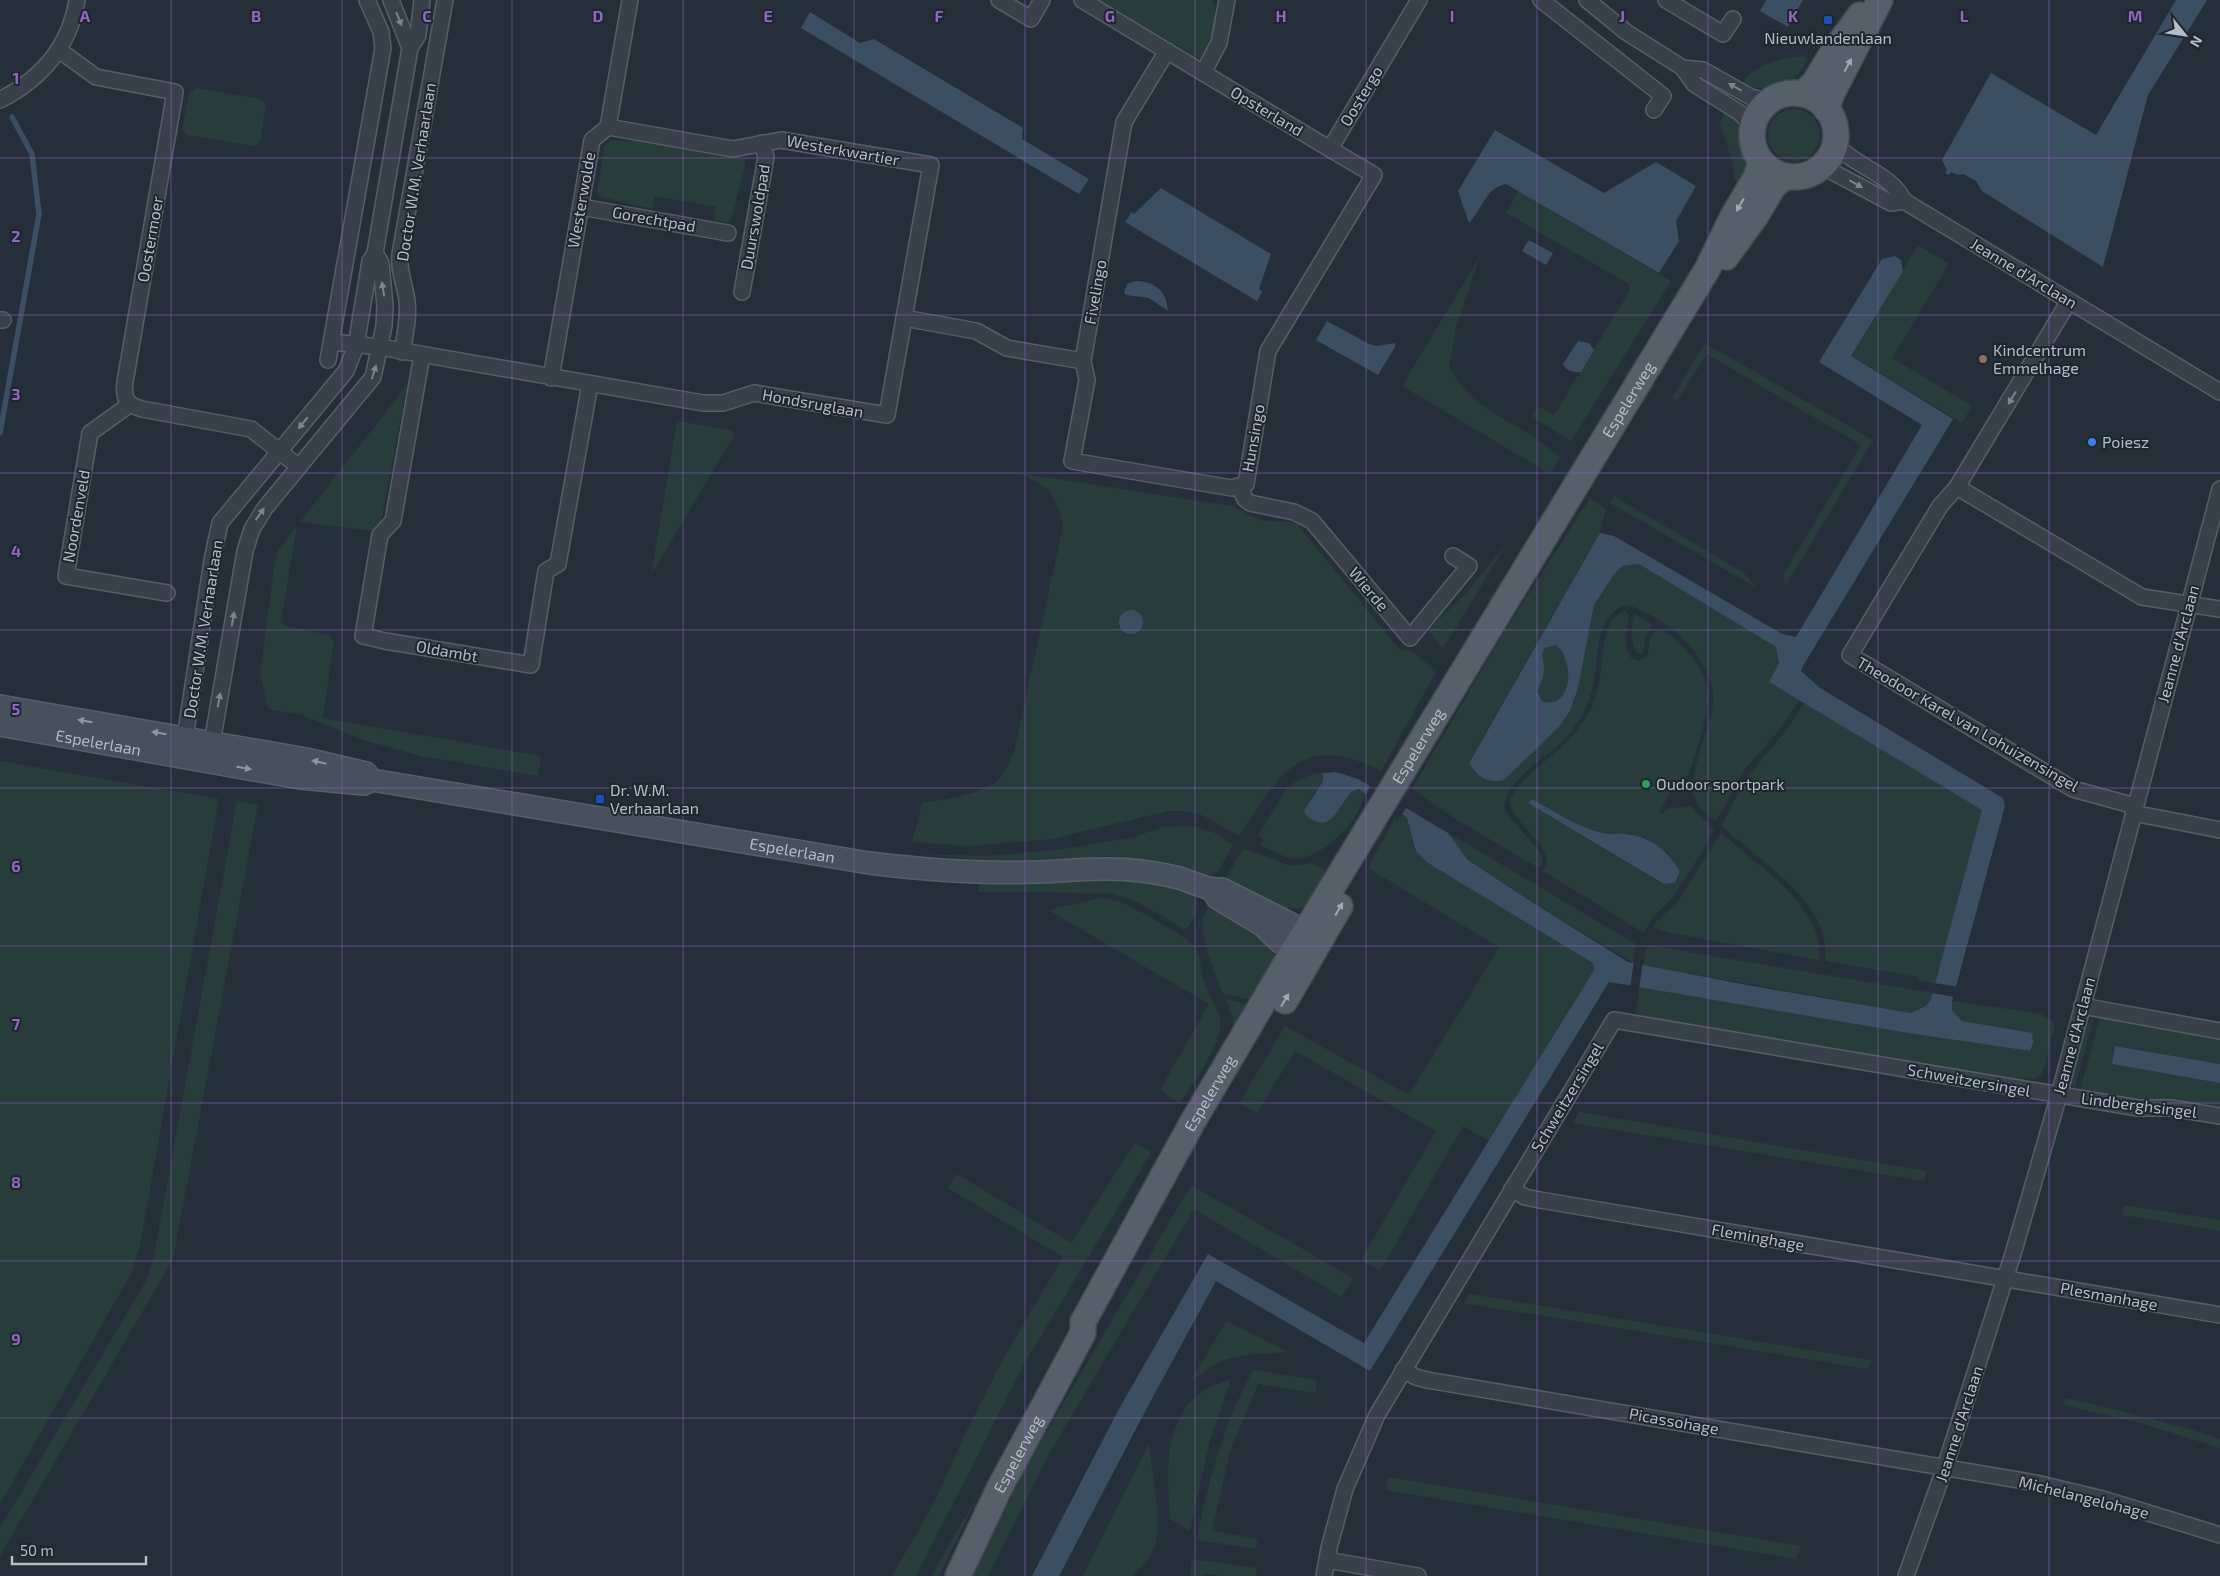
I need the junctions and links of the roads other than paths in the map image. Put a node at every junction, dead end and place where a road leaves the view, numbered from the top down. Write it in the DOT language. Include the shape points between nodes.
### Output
graph roads {
  1 [pos="78,0"];
  2 [pos="367,0"];
  3 [pos="391,0"];
  4 [pos="422,0"];
  5 [pos="444,0"];
  6 [pos="630,0"];
  7 [pos="999,0"];
  8 [pos="1042,0"];
  9 [pos="1082,0"];
  10 [pos="1226,0"];
  11 [pos="1419,0"];
  12 [pos="1541,0"];
  13 [pos="1587,0"];
  14 [pos="1666,0"];
  15 [pos="1869,0"];
  16 [pos="1880,0"];
  17 [pos="1732,19"];
  18 [pos="410,48"];
  19 [pos="58,50"];
  20 [pos="1167,51"];
  21 [pos="1684,68"];
  22 [pos="1203,72"];
  23 [pos="1802,94"];
  24 [pos="0,100"];
  25 [pos="1768,102"];
  26 [pos="1826,109"];
  27 [pos="1654,110"];
  28 [pos="1753,126"];
  29 [pos="608,127"];
  30 [pos="762,142"];
  31 [pos="1835,144"];
  32 [pos="1330,149"];
  33 [pos="1760,162"];
  34 [pos="931,165"];
  35 [pos="1820,168"];
  36 [pos="1784,176"];
  37 [pos="1904,202"];
  38 [pos="580,206"];
  39 [pos="728,233"];
  40 [pos="376,253"];
  41 [pos="742,292"];
  42 [pos="2069,301"];
  43 [pos="904,318"];
  44 [pos="332,342"];
  45 [pos="356,346"];
  46 [pos="380,347"];
  47 [pos="402,352"];
  48 [pos="422,355"];
  49 [pos="328,360"];
  50 [pos="1083,361"];
  51 [pos="551,378"];
  52 [pos="590,384"];
  53 [pos="2220,392"];
  54 [pos="129,405"];
  55 [pos="280,451"];
  56 [pos="299,467"];
  57 [pos="1240,486"];
  58 [pos="1957,487"];
  59 [pos="2220,489"];
  60 [pos="1453,556"];
  61 [pos="167,594"];
  62 [pos="2189,604"];
  63 [pos="2220,608"];
  64 [pos="0,706"];
  65 [pos="0,725"];
  66 [pos="185,738"];
  67 [pos="212,743"];
  68 [pos="196,760"];
  69 [pos="372,780"];
  70 [pos="1402,784"];
  71 [pos="2134,809"];
  72 [pos="2220,830"];
  73 [pos="1305,944"];
  74 [pos="2082,1006"];
  75 [pos="2220,1031"];
  76 [pos="2058,1095"];
  77 [pos="2220,1116"];
  78 [pos="1512,1189"];
  79 [pos="2006,1279"];
  80 [pos="2217,1317"];
  81 [pos="1403,1370"];
  82 [pos="1946,1466"];
  83 [pos="2220,1534"];
  84 [pos="1327,1560"];
  85 [pos="958,1576"];
  86 [pos="1324,1576"];
  87 [pos="1418,1576"];
  88 [pos="1906,1576"];
  1 -- 19 [label="street" via="70,30"];
  2 -- 44 [label="street" via="382,32 383,48"];
  3 -- 18 [label="street, one-way"];
  4 -- 18 [label="street, Doctor W.M. Verhaarlaan" via="418,35"];
  5 -- 47 [label="street, Doctor W.M. Verhaarlaan" via="400,254 408,316"];
  6 -- 29 [label="street"];
  7 -- 8 [label="street" via="1031,19"];
  9 -- 20 [label="street, Opsterland"];
  10 -- 22 [label="street" via="1219,43"];
  11 -- 32 [label="street, Oostergo"];
  12 -- 27 [label="street" via="1663,96"];
  13 -- 21 [label="street" via="1626,32"];
  14 -- 17 [label="street" via="1724,34"];
  15 -- 23 [label="main road" via="1815,82"];
  26 -- 16 [label="main road, one-way"];
  18 -- 40 [label="street, Doctor W.M. Verhaarlaan"];
  19 -- 24 [label="street" via="34,77"];
  19 -- 54 [label="street, Oostermoer" via="96,77 175,92 125,382 124,393"];
  20 -- 22 [label="street, Opsterland"];
  20 -- 50 [label="street, Fivelingo" via="1124,122"];
  25 -- 21 [label="street, one-way" via="1752,97 1703,70"];
  21 -- 28 [label="street" via="1694,84 1740,113"];
  22 -- 32 [label="street, Opsterland"];
  23 -- 25 [label="main road" via="1787,94"];
  23 -- 26 [label="main road"];
  25 -- 28 [label="main road" via="1758,112"];
  26 -- 31 [label="main road" via="1834,126"];
  28 -- 33 [label="main road" via="1752,145"];
  29 -- 30 [label="street, Westerkwartier" via="733,149"];
  29 -- 38 [label="street, Westerwolde" via="592,140"];
  30 -- 34 [label="street, Westerkwartier" via="787,140"];
  30 -- 41 [label="street, Duurswoldpad" via="766,157"];
  31 -- 35 [label="main road" via="1830,157"];
  31 -- 37 [label="street, Jeanne d'Arclaan" via="1899,190"];
  32 -- 57 [label="street, Hunsingo" via="1374,175 1268,351 1246,484"];
  33 -- 36 [label="main road"];
  33 -- 70 [label="main road, Espelerweg, one-way" via="1756,176 1708,268"];
  34 -- 43 [label="street, Hondsruglaan"];
  35 -- 36 [label="main road" via="1801,177"];
  35 -- 37 [label="street, Jeanne d'Arclaan, one-way" via="1891,202"];
  36 -- 70 [label="main road, Espelerweg" via="1728,253"];
  37 -- 42 [label="street, Jeanne d'Arclaan"];
  38 -- 39 [label="street, Gorechtpad"];
  38 -- 51 [label="street, Westerwolde"];
  40 -- 45 [label="street, Doctor W.M. Verhaarlaan" via="370,261"];
  46 -- 40 [label="street, Doctor W.M. Verhaarlaan, one-way" via="385,297 381,263"];
  42 -- 53 [label="street, Jeanne d'Arclaan"];
  42 -- 58 [label="street, Theodoor Karel van Lohuizensingel, one-way"];
  43 -- 50 [label="street" via="976,331 1007,348"];
  43 -- 52 [label="street, Hondsruglaan" via="887,416 754,393 713,404"];
  44 -- 45 [label="street"];
  44 -- 49 [label="street"];
  45 -- 46 [label="street"];
  45 -- 55 [label="street, Doctor W.M. Verhaarlaan, one-way" via="346,372"];
  46 -- 47 [label="street"];
  56 -- 46 [label="street, Doctor W.M. Verhaarlaan, one-way" via="370,382"];
  47 -- 48 [label="street, Hondsruglaan"];
  48 -- 51 [label="street, Hondsruglaan"];
  48 -- 52 [label="street, Oldambt" via="393,521 380,535 363,636 386,641 531,665 546,572 558,564"];
  50 -- 57 [label="street, Hunsingo" via="1086,380 1072,460 1227,488"];
  51 -- 52 [label="street, Hondsruglaan"];
  54 -- 55 [label="street" via="248,428"];
  54 -- 61 [label="street, Noordenveld" via="90,433 66,576"];
  55 -- 56 [label="street"];
  55 -- 66 [label="street, Doctor W.M. Verhaarlaan" via="225,516 217,534"];
  67 -- 56 [label="street, Doctor W.M. Verhaarlaan, one-way" via="249,536 258,517"];
  57 -- 60 [label="street, Wierde" via="1245,500 1250,503 1294,512 1312,521 1410,638 1469,566"];
  58 -- 62 [label="street" via="2142,597"];
  58 -- 71 [label="street, Theodoor Karel van Lohuizensingel" via="1940,506 1850,655 2073,789"];
  59 -- 62 [label="street, Jeanne d'Arclaan"];
  62 -- 63 [label="street"];
  62 -- 71 [label="street, Jeanne d'Arclaan"];
  66 -- 64 [label="main road, Espelerlaan, one-way"];
  65 -- 68 [label="main road, Espelerlaan"];
  66 -- 67 [label="main road, Espelerlaan"];
  66 -- 68 [label="street"];
  67 -- 68 [label="street"];
  69 -- 67 [label="main road, Espelerlaan, one-way" via="366,773 340,766"];
  68 -- 69 [label="main road, Espelerlaan, one-way" via="300,778 364,784"];
  69 -- 73 [label="main road, Espelerlaan" via="915,869 972,872 1128,870 1164,874 1213,890 1222,889"];
  70 -- 73 [label="main road, Espelerweg"];
  71 -- 72 [label="street"];
  71 -- 74 [label="street, Jeanne d'Arclaan"];
  73 -- 85 [label="main road, Espelerweg" via="1092,1328 1083,1333 998,1489"];
  74 -- 75 [label="street"];
  74 -- 76 [label="street, Jeanne d'Arclaan"];
  76 -- 77 [label="street, Lindberghsingel" via="2138,1108 2171,1108"];
  76 -- 78 [label="street, Schweitzersingel" via="1614,1020"];
  76 -- 79 [label="street, Jeanne d'Arclaan"];
  78 -- 79 [label="street, Fleminghage" via="1524,1197 1540,1200"];
  78 -- 81 [label="street, Schweitzersingel"];
  79 -- 80 [label="street, Plesmanhage"];
  79 -- 82 [label="street, Jeanne d'Arclaan"];
  81 -- 82 [label="street, Picassohage" via="1427,1380 1855,1454"];
  81 -- 84 [label="street, Schweitzersingel" via="1369,1431 1353,1468"];
  82 -- 83 [label="street, Michelangelohage" via="2083,1494"];
  82 -- 88 [label="street, Jeanne d'Arclaan"];
  84 -- 86 [label="street, Schweitzersingel"];
  84 -- 87 [label="street"];
}
